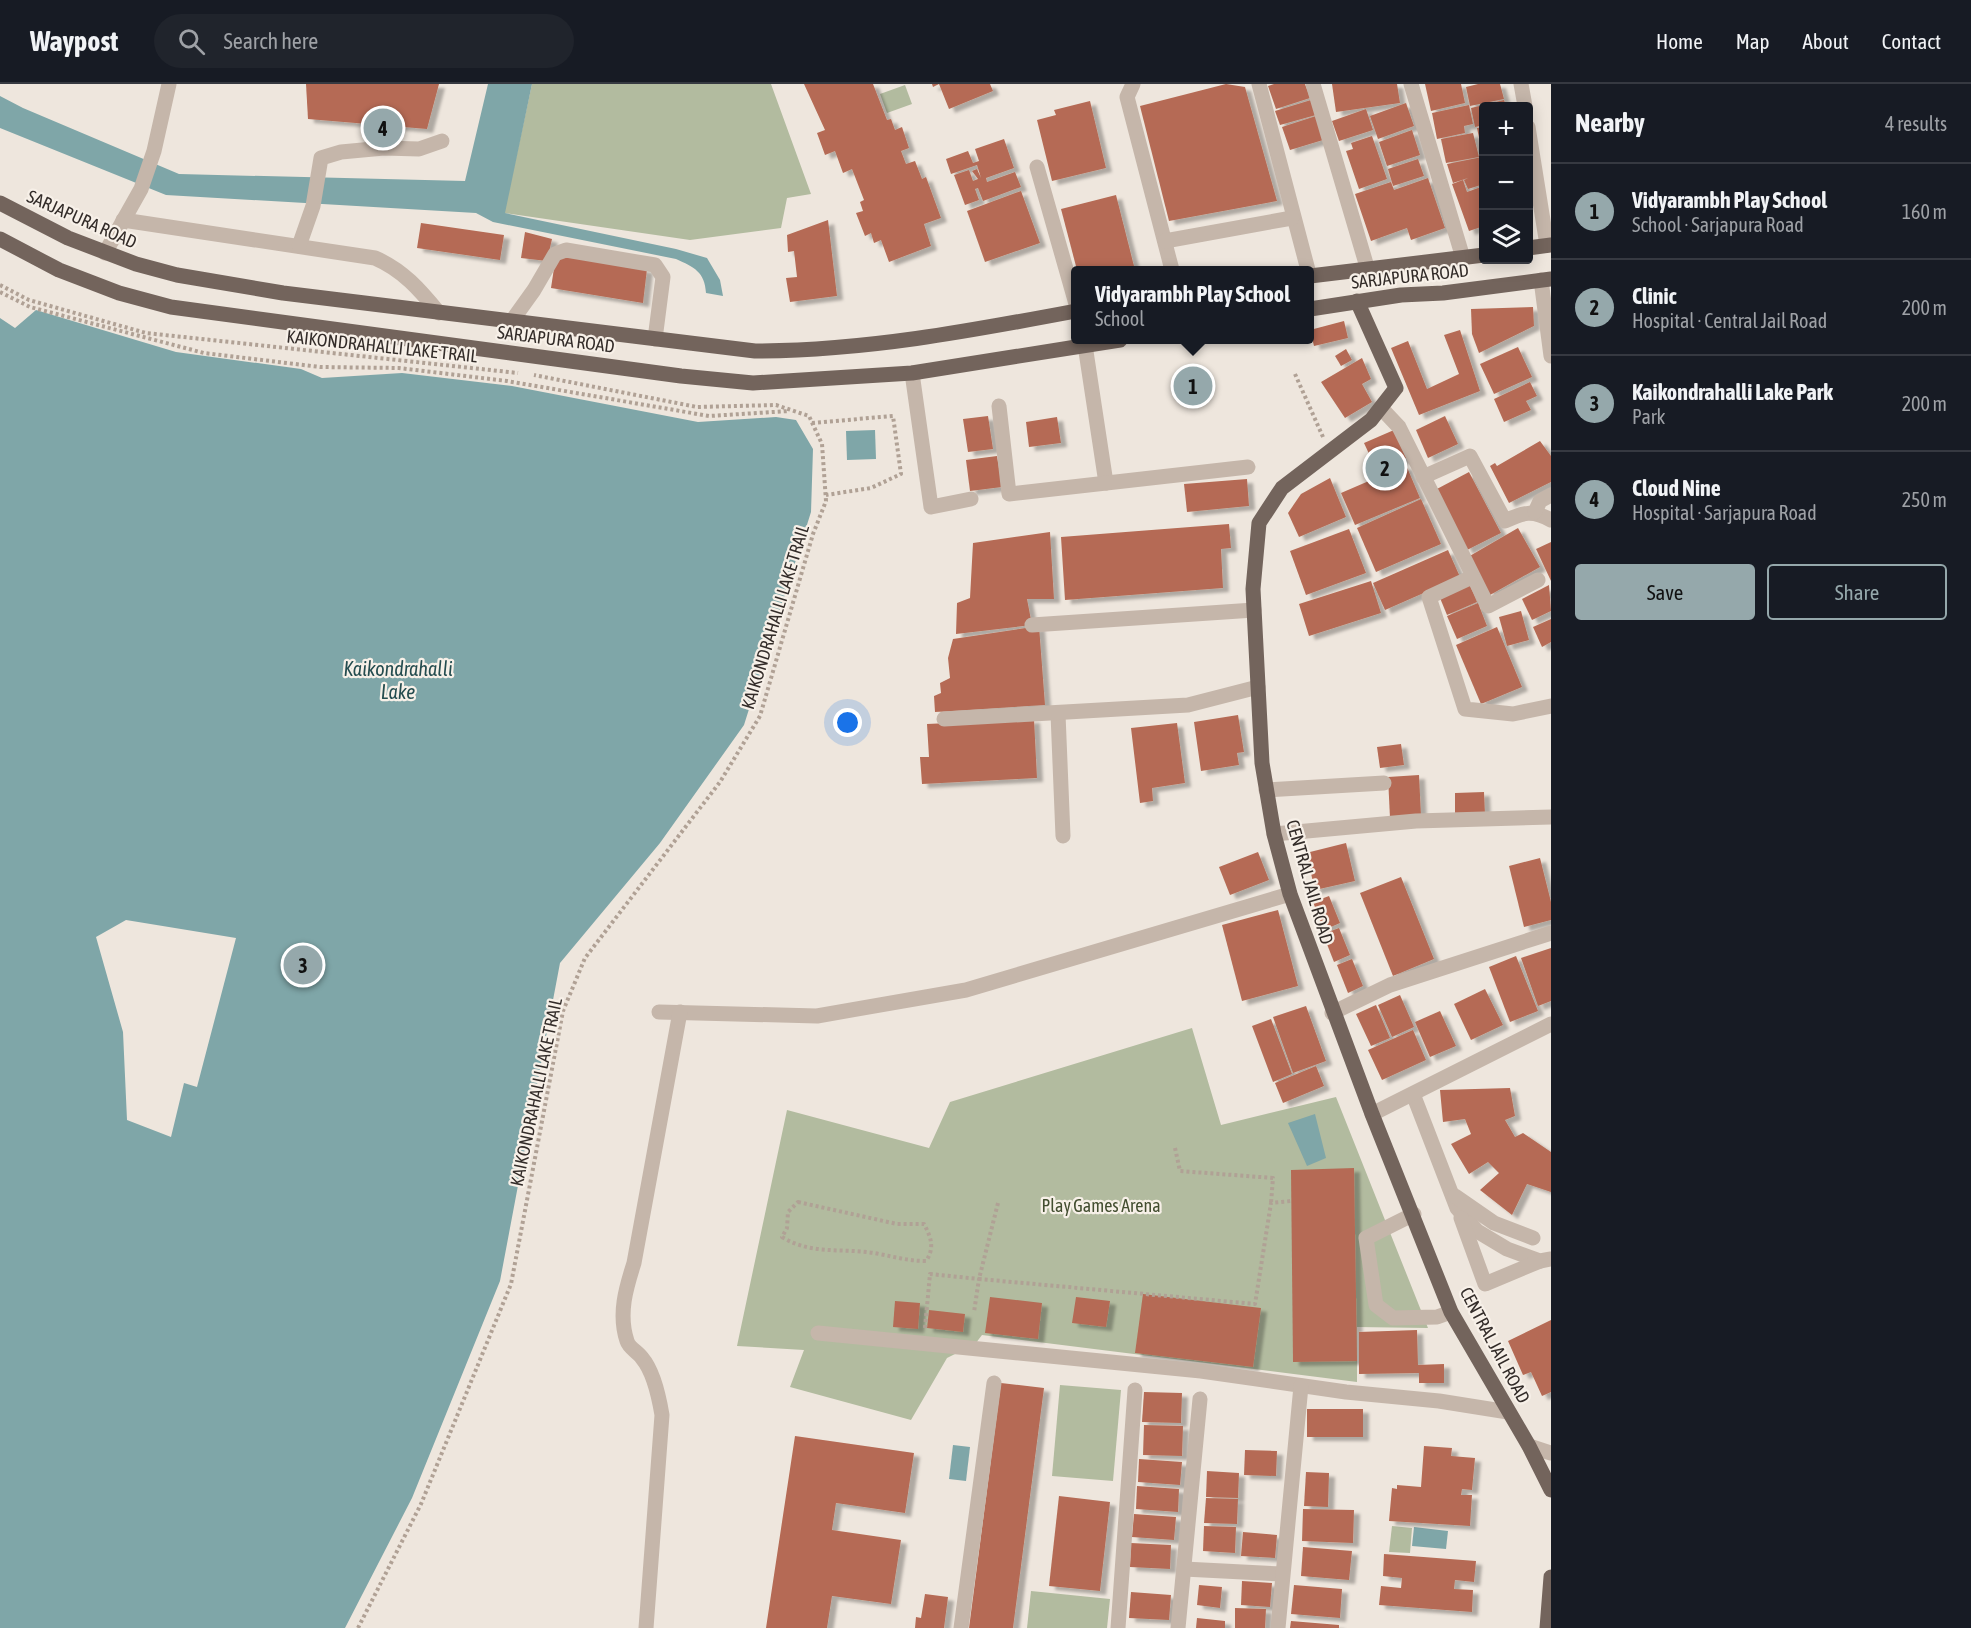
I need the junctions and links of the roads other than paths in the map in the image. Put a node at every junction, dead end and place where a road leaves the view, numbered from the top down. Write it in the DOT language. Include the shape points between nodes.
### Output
graph roads {
  1 [pos="169,84"];
  2 [pos="1133,84"];
  3 [pos="1259,84"];
  4 [pos="1313,84"];
  5 [pos="1411,84"];
  6 [pos="1521,84"];
  7 [pos="1524,102"];
  8 [pos="442,141"];
  9 [pos="1533,155"];
  10 [pos="1037,167"];
  11 [pos="0,203"];
  12 [pos="1292,218"];
  13 [pos="123,220"];
  14 [pos="0,239"];
  15 [pos="1165,241"];
  16 [pos="1549,245"];
  17 [pos="299,246"];
  18 [pos="1533,247"];
  19 [pos="105,253"];
  20 [pos="1479,256"];
  21 [pos="1463,258"];
  22 [pos="1171,266"];
  23 [pos="1307,266"];
  24 [pos="1368,267"];
  25 [pos="1314,275"];
  26 [pos="1546,279"];
  27 [pos="1071,286"];
  28 [pos="1357,301"];
  29 [pos="1314,308"];
  30 [pos="1071,312"];
  31 [pos="439,313"];
  32 [pos="511,322"];
  33 [pos="655,339"];
  34 [pos="1091,344"];
  35 [pos="1085,345"];
  36 [pos="1551,356"];
  37 [pos="912,373"];
  38 [pos="999,406"];
  39 [pos="1381,408"];
  40 [pos="1248,467"];
  41 [pos="1423,477"];
  42 [pos="1106,483"];
  43 [pos="1551,495"];
  44 [pos="971,499"];
  45 [pos="1535,512"];
  46 [pos="1551,520"];
  47 [pos="1472,577"];
  48 [pos="1538,580"];
  49 [pos="1254,610"];
  50 [pos="1032,625"];
  51 [pos="1258,687"];
  52 [pos="1551,706"];
  53 [pos="1058,714"];
  54 [pos="944,719"];
  55 [pos="1384,783"];
  56 [pos="1266,790"];
  57 [pos="1551,817"];
  58 [pos="1274,834"];
  59 [pos="1063,836"];
  60 [pos="1290,894"];
  61 [pos="1551,933"];
  62 [pos="659,1012"];
  63 [pos="680,1012"];
  64 [pos="1332,1013"];
  65 [pos="1551,1024"];
  66 [pos="1413,1094"];
  67 [pos="1372,1114"];
  68 [pos="1455,1201"];
  69 [pos="1414,1214"];
  70 [pos="1533,1238"];
  71 [pos="1545,1260"];
  72 [pos="1451,1312"];
  73 [pos="818,1333"];
  74 [pos="994,1383"];
  75 [pos="1301,1386"];
  76 [pos="1135,1390"];
  77 [pos="1200,1399"];
  78 [pos="1508,1412"];
  79 [pos="1529,1446"];
  80 [pos="1551,1453"];
  81 [pos="1551,1491"];
  82 [pos="1184,1569"];
  83 [pos="1281,1574"];
  84 [pos="1551,1577"];
  85 [pos="646,1628"];
  86 [pos="961,1628"];
  87 [pos="1118,1628"];
  88 [pos="1178,1628"];
  89 [pos="1278,1628"];
  90 [pos="1547,1628"];
  1 -- 13 [label="street" via="154,151 141,189"];
  2 -- 15 [label="street" via="1127,97"];
  3 -- 12 [label="street"];
  4 -- 24 [label="street"];
  5 -- 21 [label="street"];
  6 -- 7 [label="street"];
  8 -- 17 [label="street" via="419,149 384,148 321,158 313,206"];
  9 -- 16 [label="street"];
  10 -- 27 [label="street"];
  11 -- 19 [label="main road, SARJAPURA ROAD"];
  12 -- 15 [label="street"];
  12 -- 23 [label="street"];
  13 -- 17 [label="street"];
  13 -- 19 [label="street"];
  14 -- 37 [label="main road, SARJAPURA ROAD" via="59,270 119,292 171,307 221,315 753,383"];
  15 -- 22 [label="street"];
  16 -- 18 [label="main road"];
  17 -- 31 [label="street" via="375,258 392,265"];
  19 -- 31 [label="main road, SARJAPURA ROAD" via="207,281"];
  20 -- 21 [label="main road, SARJAPURA ROAD"];
  21 -- 24 [label="main road, SARJAPURA ROAD"];
  24 -- 25 [label="main road, SARJAPURA ROAD"];
  26 -- 28 [label="main road, SARJAPURA ROAD"];
  26 -- 36 [label="street"];
  28 -- 29 [label="main road, SARJAPURA ROAD"];
  28 -- 39 [label="main road, CENTRAL JAIL ROAD" via="1396,388"];
  30 -- 33 [label="main road, SARJAPURA ROAD" via="979,330 823,351 755,351"];
  31 -- 32 [label="main road, SARJAPURA ROAD"];
  32 -- 33 [label="main road, SARJAPURA ROAD"];
  32 -- 33 [label="street" via="555,254 566,250 660,269 663,277"];
  34 -- 35 [label="main road, SARJAPURA ROAD"];
  35 -- 37 [label="main road, SARJAPURA ROAD"];
  35 -- 42 [label="street"];
  37 -- 44 [label="street" via="931,507"];
  38 -- 42 [label="street" via="1009,494"];
  39 -- 41 [label="street" via="1399,427"];
  39 -- 49 [label="main road, CENTRAL JAIL ROAD" via="1371,420 1282,488 1259,523"];
  40 -- 42 [label="street"];
  41 -- 45 [label="street" via="1470,456 1505,521"];
  41 -- 47 [label="street"];
  43 -- 45 [label="street" via="1540,501"];
  45 -- 46 [label="street"];
  47 -- 48 [label="street" via="1488,606"];
  47 -- 52 [label="street" via="1429,597 1465,709 1514,714"];
  49 -- 50 [label="street"];
  49 -- 51 [label="main road, CENTRAL JAIL ROAD"];
  51 -- 53 [label="street" via="1188,705"];
  51 -- 56 [label="main road, CENTRAL JAIL ROAD"];
  53 -- 54 [label="street"];
  53 -- 59 [label="street"];
  55 -- 56 [label="street"];
  56 -- 58 [label="main road, CENTRAL JAIL ROAD"];
  57 -- 58 [label="street" via="1416,821"];
  58 -- 60 [label="main road, CENTRAL JAIL ROAD"];
  60 -- 63 [label="street" via="966,990 816,1016"];
  60 -- 64 [label="main road, CENTRAL JAIL ROAD"];
  61 -- 64 [label="street" via="1390,985"];
  62 -- 63 [label="street"];
  63 -- 85 [label="street" via="623,1310 627,1343 644,1359 662,1415"];
  64 -- 67 [label="main road, CENTRAL JAIL ROAD"];
  65 -- 66 [label="street"];
  66 -- 67 [label="street"];
  66 -- 68 [label="street"];
  67 -- 69 [label="main road, CENTRAL JAIL ROAD"];
  68 -- 70 [label="street" via="1494,1223"];
  68 -- 71 [label="street" via="1477,1231 1507,1249"];
  68 -- 71 [label="street" via="1485,1284"];
  69 -- 72 [label="main road, CENTRAL JAIL ROAD"];
  69 -- 72 [label="street" via="1366,1239 1377,1305 1393,1318 1437,1317"];
  72 -- 78 [label="main road, CENTRAL JAIL ROAD"];
  73 -- 75 [label="street" via="1201,1371"];
  74 -- 86 [label="street"];
  75 -- 78 [label="street"];
  75 -- 83 [label="street"];
  76 -- 87 [label="street"];
  77 -- 82 [label="street"];
  78 -- 79 [label="main road, CENTRAL JAIL ROAD"];
  79 -- 80 [label="street"];
  79 -- 81 [label="main road, CENTRAL JAIL ROAD"];
  82 -- 83 [label="street"];
  82 -- 88 [label="street"];
  83 -- 89 [label="street"];
  84 -- 90 [label="main road"];
}
